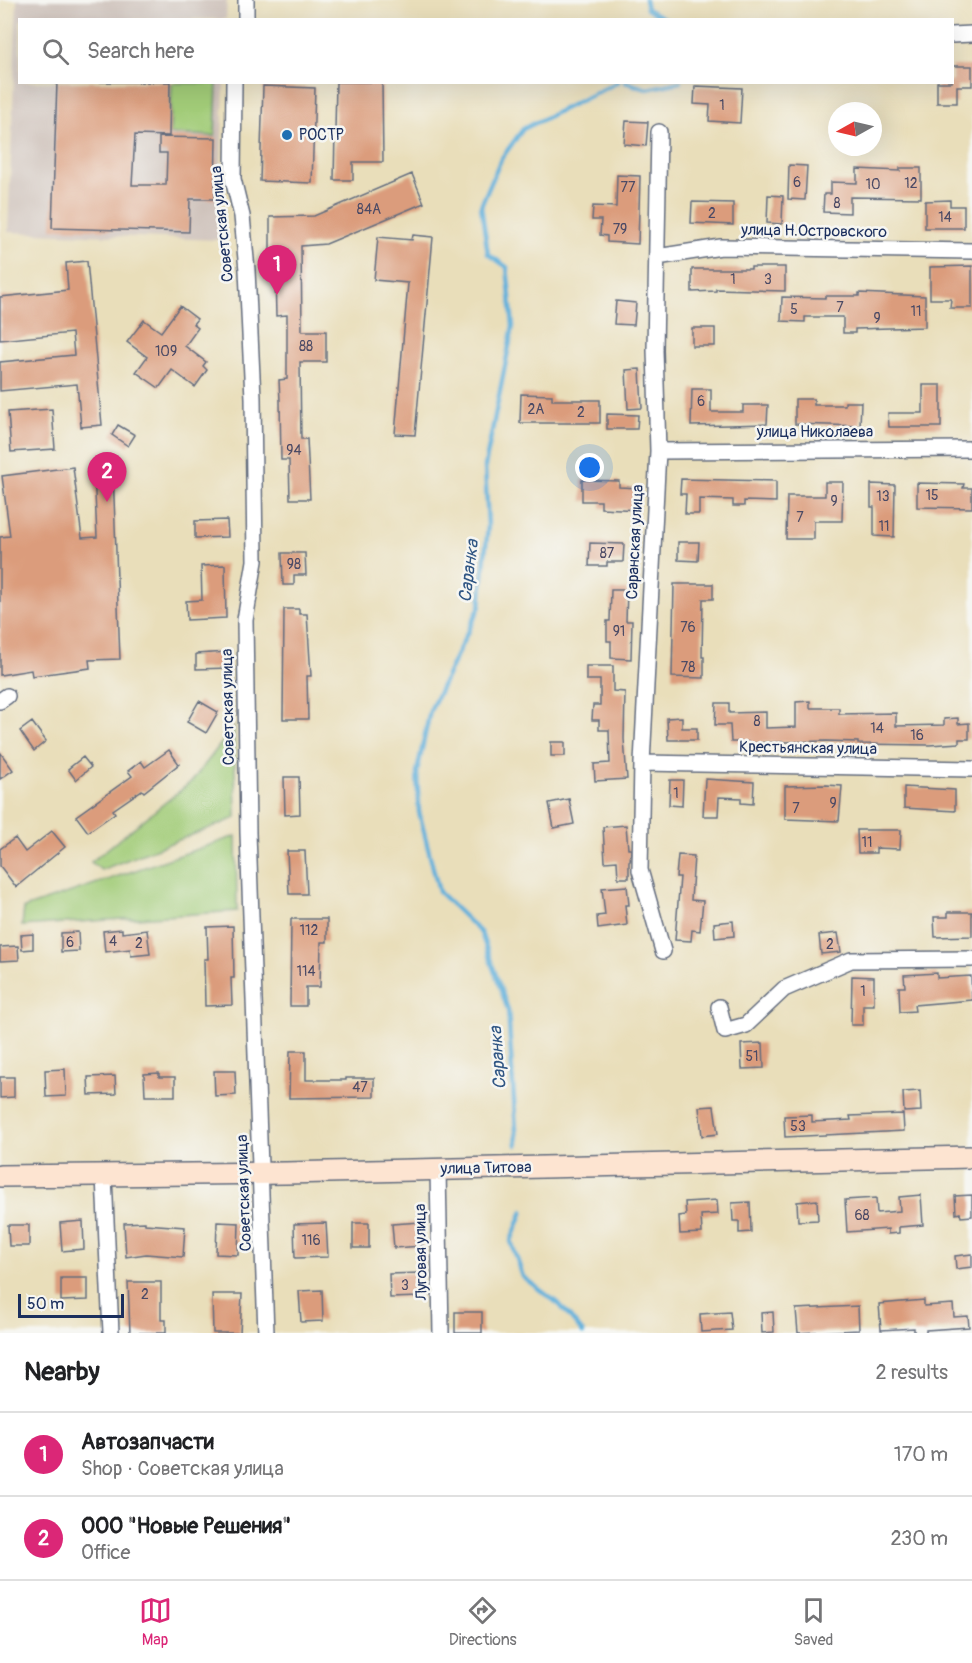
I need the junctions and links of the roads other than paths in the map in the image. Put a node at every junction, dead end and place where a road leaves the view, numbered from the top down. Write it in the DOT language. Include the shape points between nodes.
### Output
graph roads {
  1 [pos="246,0"];
  2 [pos="246,18"];
  3 [pos="972,34"];
  4 [pos="954,35"];
  5 [pos="234,84"];
  6 [pos="659,132"];
  7 [pos="972,251"];
  8 [pos="657,257"];
  9 [pos="972,449"];
  10 [pos="658,451"];
  11 [pos="642,763"];
  12 [pos="972,769"];
  13 [pos="663,951"];
  14 [pos="972,959"];
  15 [pos="719,1007"];
  16 [pos="972,1157"];
  17 [pos="438,1170"];
  18 [pos="261,1174"];
  19 [pos="0,1176"];
  20 [pos="104,1176"];
  21 [pos="111,1333"];
  22 [pos="266,1333"];
  23 [pos="441,1333"];
  1 -- 2 [label="street"];
  3 -- 4 [label="street"];
  5 -- 18 [label="street, Советская улица" via="232,179 242,216 253,398 255,561 245,632"];
  6 -- 8 [label="street, Саранская улица"];
  7 -- 8 [label="street, улица Н.Островского" via="721,247"];
  8 -- 10 [label="street, Саранская улица"];
  9 -- 10 [label="street, улица Николаева"];
  10 -- 11 [label="street, Саранская улица"];
  11 -- 12 [label="street, Крестьянская улица"];
  11 -- 13 [label="street, Саранская улица" via="640,870"];
  14 -- 15 [label="street" via="851,960 784,989 746,1025 725,1031"];
  16 -- 17 [label="main road, улица Титова"];
  17 -- 18 [label="main road, улица Титова"];
  17 -- 23 [label="street, Луговая улица"];
  18 -- 20 [label="main road, улица Титова"];
  18 -- 22 [label="street, Советская улица"];
  19 -- 20 [label="main road, улица Титова"];
  20 -- 21 [label="street"];
}
